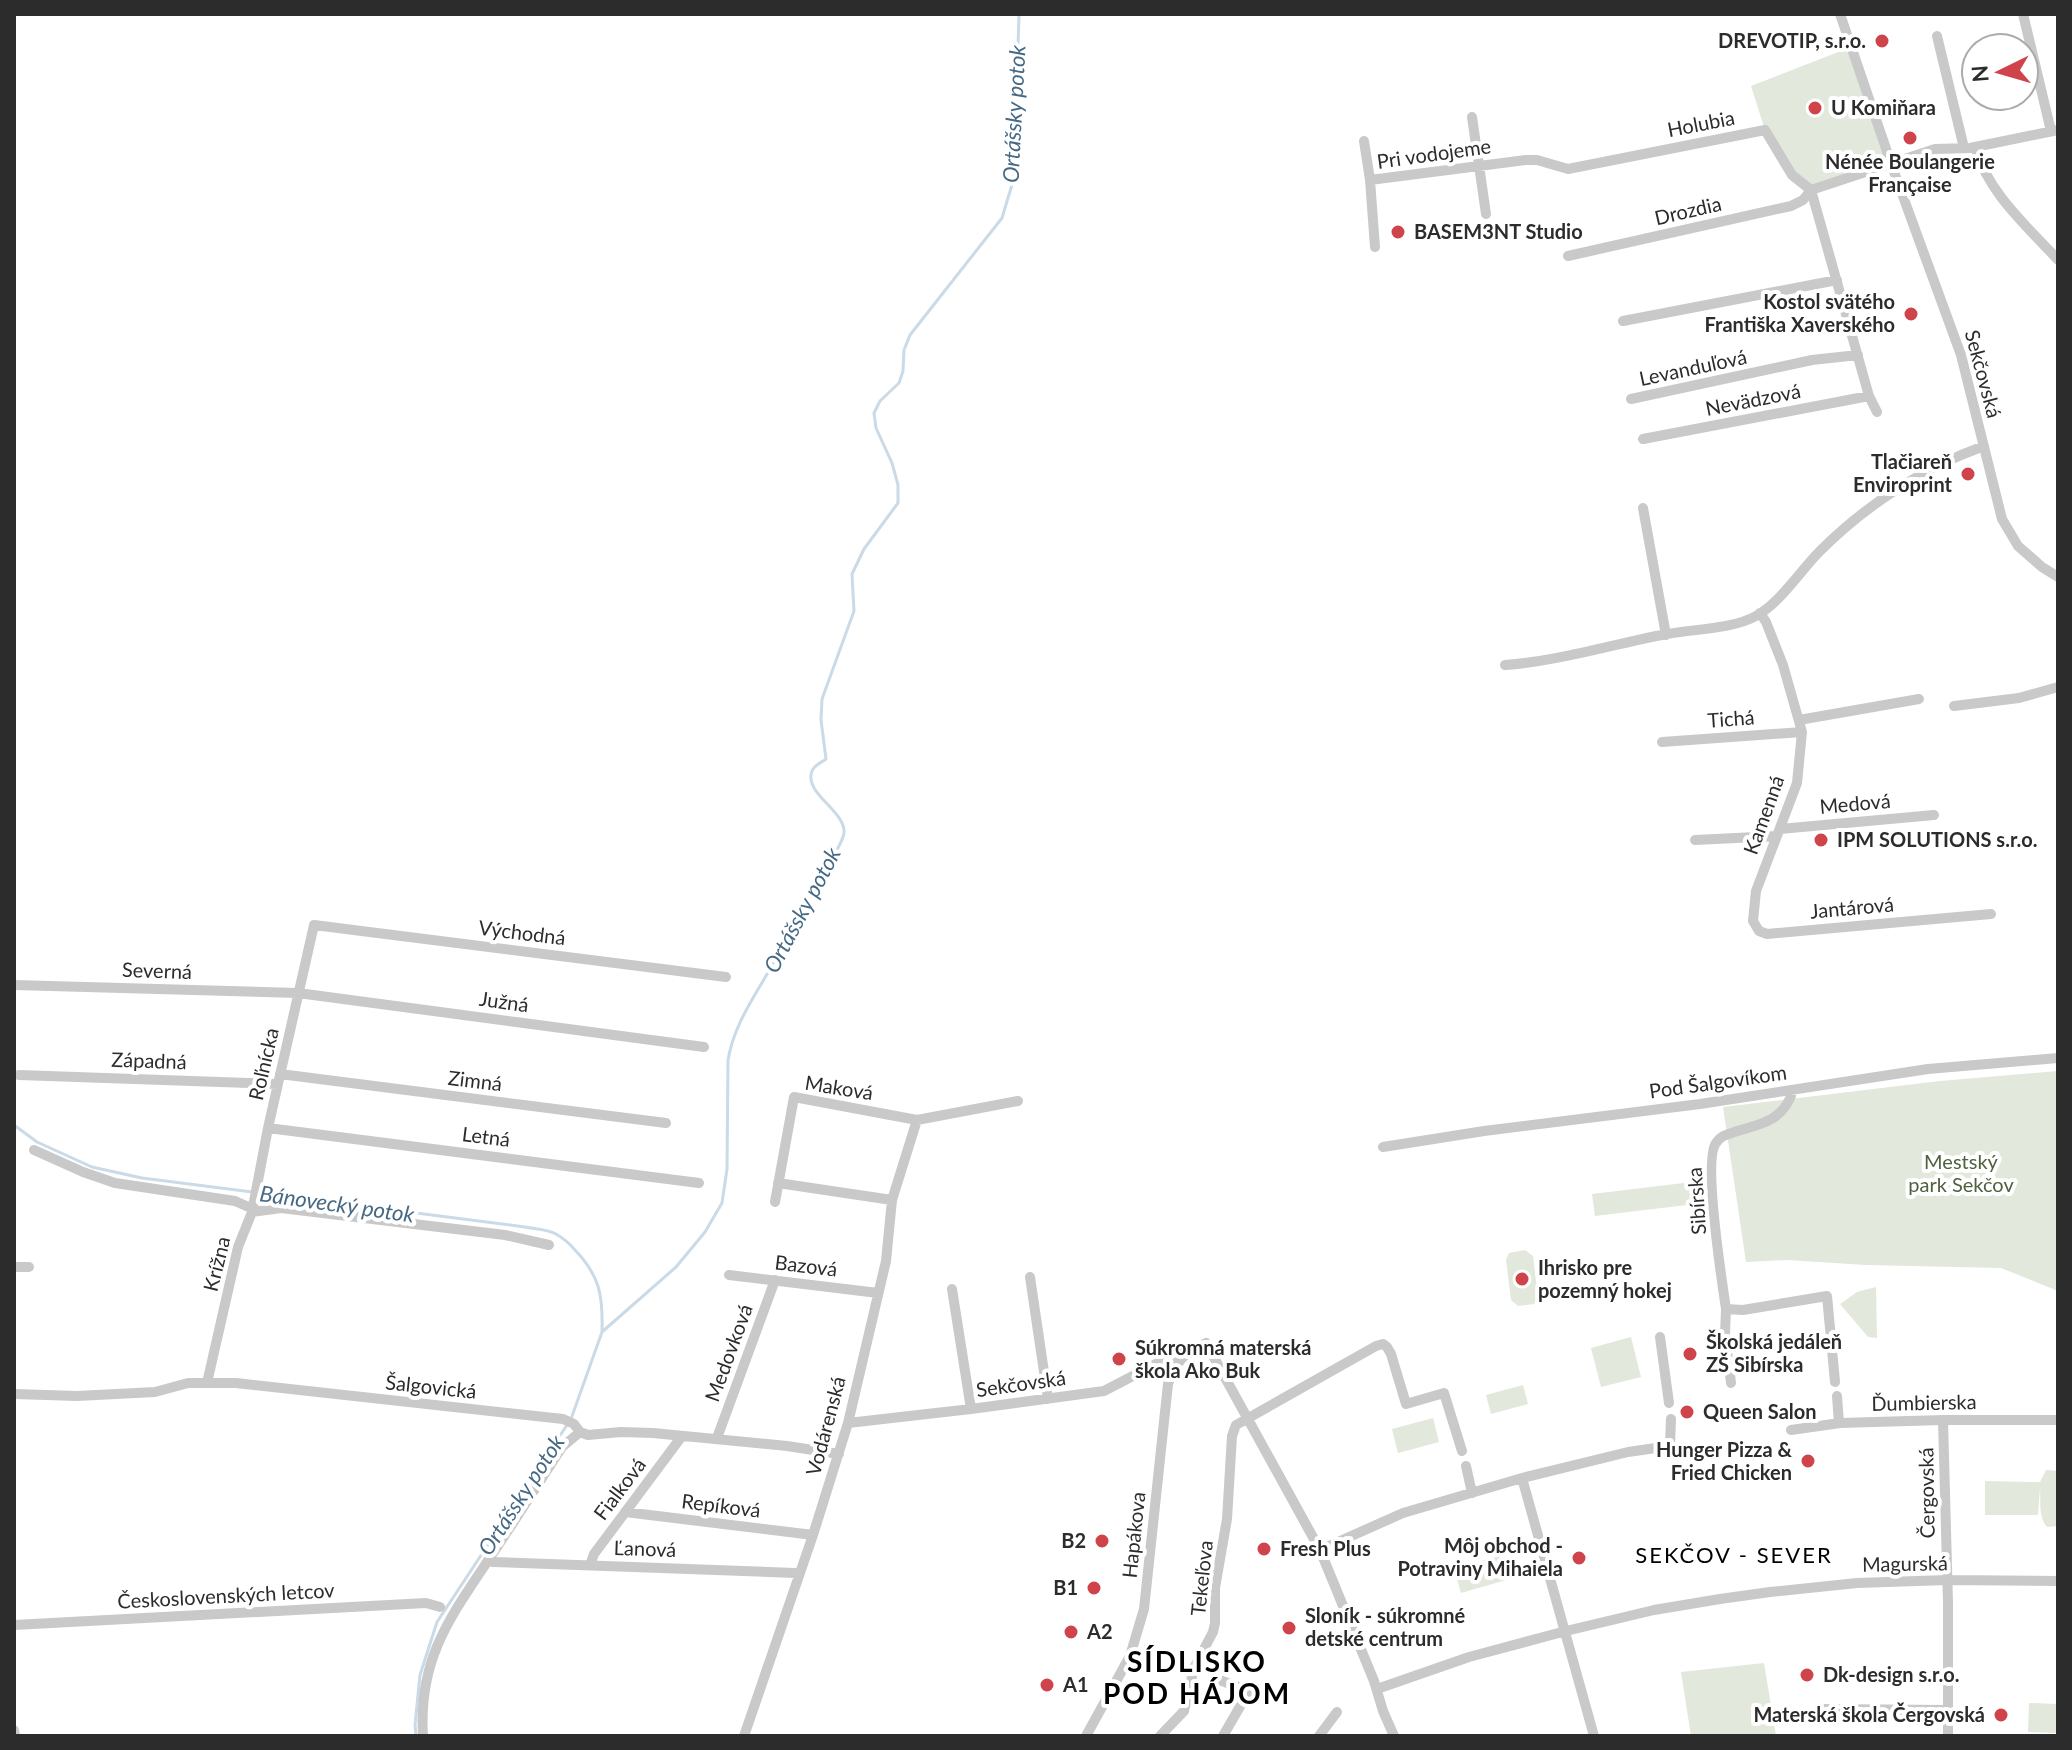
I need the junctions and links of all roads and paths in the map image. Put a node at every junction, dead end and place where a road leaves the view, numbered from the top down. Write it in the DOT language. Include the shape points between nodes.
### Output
graph roads {
  1 [pos="1840,14"];
  2 [pos="2023,14"];
  3 [pos="1937,36"];
  4 [pos="1472,117"];
  5 [pos="2054,130"];
  6 [pos="1364,141"];
  7 [pos="1970,147"];
  8 [pos="1891,164"];
  9 [pos="1479,166"];
  10 [pos="1568,169"];
  11 [pos="1370,180"];
  12 [pos="1811,190"];
  13 [pos="1486,214"];
  14 [pos="1375,247"];
  15 [pos="1568,256"];
  16 [pos="2058,260"];
  17 [pos="1837,280"];
  18 [pos="1623,321"];
  19 [pos="1858,355"];
  20 [pos="1869,396"];
  21 [pos="1631,399"];
  22 [pos="1877,412"];
  23 [pos="1643,439"];
  24 [pos="1984,446"];
  25 [pos="1643,508"];
  26 [pos="2058,577"];
  27 [pos="1760,613"];
  28 [pos="1666,635"];
  29 [pos="1505,665"];
  30 [pos="2058,687"];
  31 [pos="1919,699"];
  32 [pos="1954,706"];
  33 [pos="1799,720"];
  34 [pos="1802,732"];
  35 [pos="1662,742"];
  36 [pos="1934,815"];
  37 [pos="1778,833"];
  38 [pos="1695,840"];
  39 [pos="1756,891"];
  40 [pos="1991,914"];
  41 [pos="314,925"];
  42 [pos="726,977"];
  43 [pos="14,985"];
  44 [pos="298,993"];
  45 [pos="704,1047"];
  46 [pos="2058,1058"];
  47 [pos="19,1075"];
  48 [pos="279,1079"];
  49 [pos="1793,1090"];
  50 [pos="1018,1101"];
  51 [pos="917,1120"];
  52 [pos="666,1123"];
  53 [pos="268,1128"];
  54 [pos="1383,1147"];
  55 [pos="34,1150"];
  56 [pos="699,1183"];
  57 [pos="778,1183"];
  58 [pos="892,1200"];
  59 [pos="775,1202"];
  60 [pos="254,1207"];
  61 [pos="549,1245"];
  62 [pos="14,1267"];
  63 [pos="29,1267"];
  64 [pos="729,1275"];
  65 [pos="1030,1277"];
  66 [pos="775,1280"];
  67 [pos="952,1289"];
  68 [pos="878,1293"];
  69 [pos="1726,1309"];
  70 [pos="1660,1337"];
  71 [pos="1190,1350"];
  72 [pos="1731,1381"];
  73 [pos="1835,1382"];
  74 [pos="207,1383"];
  75 [pos="14,1394"];
  76 [pos="1837,1396"];
  77 [pos="1048,1399"];
  78 [pos="1669,1403"];
  79 [pos="971,1409"];
  80 [pos="1248,1417"];
  81 [pos="1671,1419"];
  82 [pos="1943,1420"];
  83 [pos="2058,1420"];
  84 [pos="848,1423"];
  85 [pos="1839,1423"];
  86 [pos="577,1428"];
  87 [pos="1791,1430"];
  88 [pos="682,1436"];
  89 [pos="717,1438"];
  90 [pos="1462,1451"];
  91 [pos="839,1454"];
  92 [pos="1466,1466"];
  93 [pos="1522,1478"];
  94 [pos="1472,1493"];
  95 [pos="625,1512"];
  96 [pos="813,1535"];
  97 [pos="1320,1550"];
  98 [pos="489,1560"];
  99 [pos="590,1565"];
  100 [pos="798,1576"];
  101 [pos="1947,1580"];
  102 [pos="2058,1581"];
  103 [pos="440,1607"];
  104 [pos="14,1625"];
  105 [pos="1566,1631"];
  106 [pos="1214,1678"];
  107 [pos="1377,1689"];
  108 [pos="1822,1709"];
  109 [pos="1948,1710"];
  110 [pos="1337,1712"];
  111 [pos="423,1736"];
  112 [pos="744,1736"];
  113 [pos="1086,1736"];
  114 [pos="1160,1736"];
  115 [pos="1223,1736"];
  116 [pos="1319,1736"];
  117 [pos="1394,1736"];
  118 [pos="1594,1736"];
  119 [pos="1948,1736"];
  1 -- 8 [label="street, Sekčovská"];
  2 -- 5 [label="street"];
  3 -- 7 [label="street"];
  4 -- 9 [label="street"];
  5 -- 7 [label="street"];
  6 -- 11 [label="street"];
  7 -- 8 [label="street" via="1935,149"];
  7 -- 16 [label="street" via="2010,208"];
  8 -- 12 [label="street"];
  8 -- 24 [label="street, Sekčovská" via="1961,355"];
  9 -- 10 [label="street, Pri vodojeme" via="1537,160"];
  9 -- 11 [label="street, Pri vodojeme"];
  9 -- 13 [label="street"];
  10 -- 12 [label="street, Holubia" via="1765,130 1792,175"];
  11 -- 14 [label="street, Pri vodojeme"];
  12 -- 15 [label="street, Drozdia" via="1791,206 1594,256"];
  12 -- 17 [label="street"];
  17 -- 18 [label="street"];
  17 -- 19 [label="street"];
  19 -- 20 [label="street"];
  19 -- 21 [label="street, Levanduľová"];
  20 -- 22 [label="street"];
  20 -- 23 [label="street, Nevädzová"];
  24 -- 26 [label="street, Sekčovská" via="2008,531 2033,560"];
  24 -- 27 [label="street" via="1926,471 1878,503 1834,538"];
  25 -- 28 [label="street"];
  27 -- 28 [label="street" via="1741,622"];
  27 -- 33 [label="street, Kamenná"];
  28 -- 29 [label="street"];
  30 -- 32 [label="street"];
  31 -- 33 [label="street"];
  33 -- 34 [label="street, Kamenná"];
  34 -- 35 [label="street, Tichá"];
  34 -- 37 [label="street, Kamenná" via="1797,783"];
  36 -- 37 [label="street, Medová"];
  37 -- 38 [label="street, Medová"];
  37 -- 39 [label="street, Kamenná"];
  39 -- 40 [label="street, Jantárová" via="1753,921 1767,934"];
  41 -- 42 [label="street, Východná"];
  41 -- 44 [label="street, Roľnícka"];
  43 -- 44 [label="street, Severná"];
  44 -- 45 [label="street, Južná"];
  44 -- 48 [label="street, Roľnícka"];
  46 -- 49 [label="street, Pod Šalgovíkom" via="1928,1069"];
  47 -- 48 [label="street, Západná"];
  48 -- 52 [label="street, Zimná"];
  48 -- 53 [label="street, Roľnícka"];
  49 -- 54 [label="street, Pod Šalgovíkom"];
  49 -- 69 [label="street, Sibírska" via="1789,1104 1774,1118 1726,1135 1712,1151"];
  50 -- 51 [label="street"];
  51 -- 57 [label="street, Maková" via="794,1097"];
  51 -- 58 [label="street, Vodárenská"];
  53 -- 56 [label="street, Letná"];
  53 -- 60 [label="street, Roľnícka"];
  55 -- 60 [label="street" via="115,1183"];
  57 -- 58 [label="street"];
  57 -- 59 [label="street, Maková"];
  58 -- 68 [label="street, Vodárenská"];
  60 -- 61 [label="street" via="505,1235"];
  60 -- 74 [label="street, Krížna" via="238,1247"];
  62 -- 63 [label="street"];
  64 -- 66 [label="street, Bazová"];
  65 -- 77 [label="street"];
  66 -- 68 [label="street, Bazová"];
  66 -- 89 [label="street, Medovková"];
  67 -- 79 [label="street"];
  68 -- 84 [label="street, Vodárenská"];
  69 -- 72 [label="street, Sibírska"];
  69 -- 73 [label="street" via="1827,1296"];
  70 -- 78 [label="street"];
  71 -- 77 [label="street, Sekčovská" via="1104,1391"];
  71 -- 80 [label="street" via="1206,1343"];
  71 -- 113 [label="street, Hapákova" via="1175,1365 1168,1384 1144,1609 1130,1656"];
  74 -- 75 [label="street, Šalgovická" via="155,1392"];
  74 -- 86 [label="street, Šalgovická" via="563,1419"];
  76 -- 85 [label="street"];
  77 -- 79 [label="street, Sekčovská"];
  79 -- 84 [label="street, Sekčovská"];
  80 -- 90 [label="street" via="1379,1344 1393,1359 1406,1404 1444,1393"];
  80 -- 97 [label="street"];
  80 -- 114 [label="street, Tekeľova" via="1236,1425 1232,1436 1213,1632 1194,1668 1184,1711"];
  81 -- 93 [label="street" via="1670,1446"];
  82 -- 83 [label="street, Ďumbierska"];
  82 -- 85 [label="street, Ďumbierska"];
  82 -- 101 [label="street, Čergovská"];
  84 -- 91 [label="street, Vodárenská"];
  85 -- 87 [label="street, Ďumbierska"];
  86 -- 88 [label="street, Šalgovická" via="588,1435"];
  86 -- 98 [label="street"];
  88 -- 89 [label="street, Šalgovická"];
  88 -- 95 [label="street, Fialková"];
  89 -- 91 [label="street, Šalgovická"];
  91 -- 96 [label="street, Vodárenská"];
  92 -- 94 [label="street"];
  93 -- 94 [label="street"];
  93 -- 105 [label="street"];
  94 -- 97 [label="street" via="1403,1513"];
  95 -- 96 [label="street, Repíková"];
  95 -- 99 [label="street, Fialková"];
  96 -- 100 [label="street, Vodárenská"];
  97 -- 107 [label="street"];
  98 -- 99 [label="street, Ľanová"];
  98 -- 111 [label="street" via="443,1629 426,1681"];
  99 -- 100 [label="street, Ľanová"];
  100 -- 112 [label="street, Vodárenská"];
  101 -- 102 [label="street, Magurská"];
  101 -- 105 [label="street, Magurská" via="1770,1592 1654,1610"];
  101 -- 109 [label="street, Čergovská"];
  103 -- 104 [label="street, Československých letcov" via="426,1603"];
  105 -- 107 [label="street, Magurská"];
  105 -- 118 [label="street"];
  106 -- 115 [label="street" via="1249,1691"];
  107 -- 117 [label="street"];
  108 -- 109 [label="street"];
  109 -- 119 [label="street, Čergovská"];
  110 -- 116 [label="street"];
}
